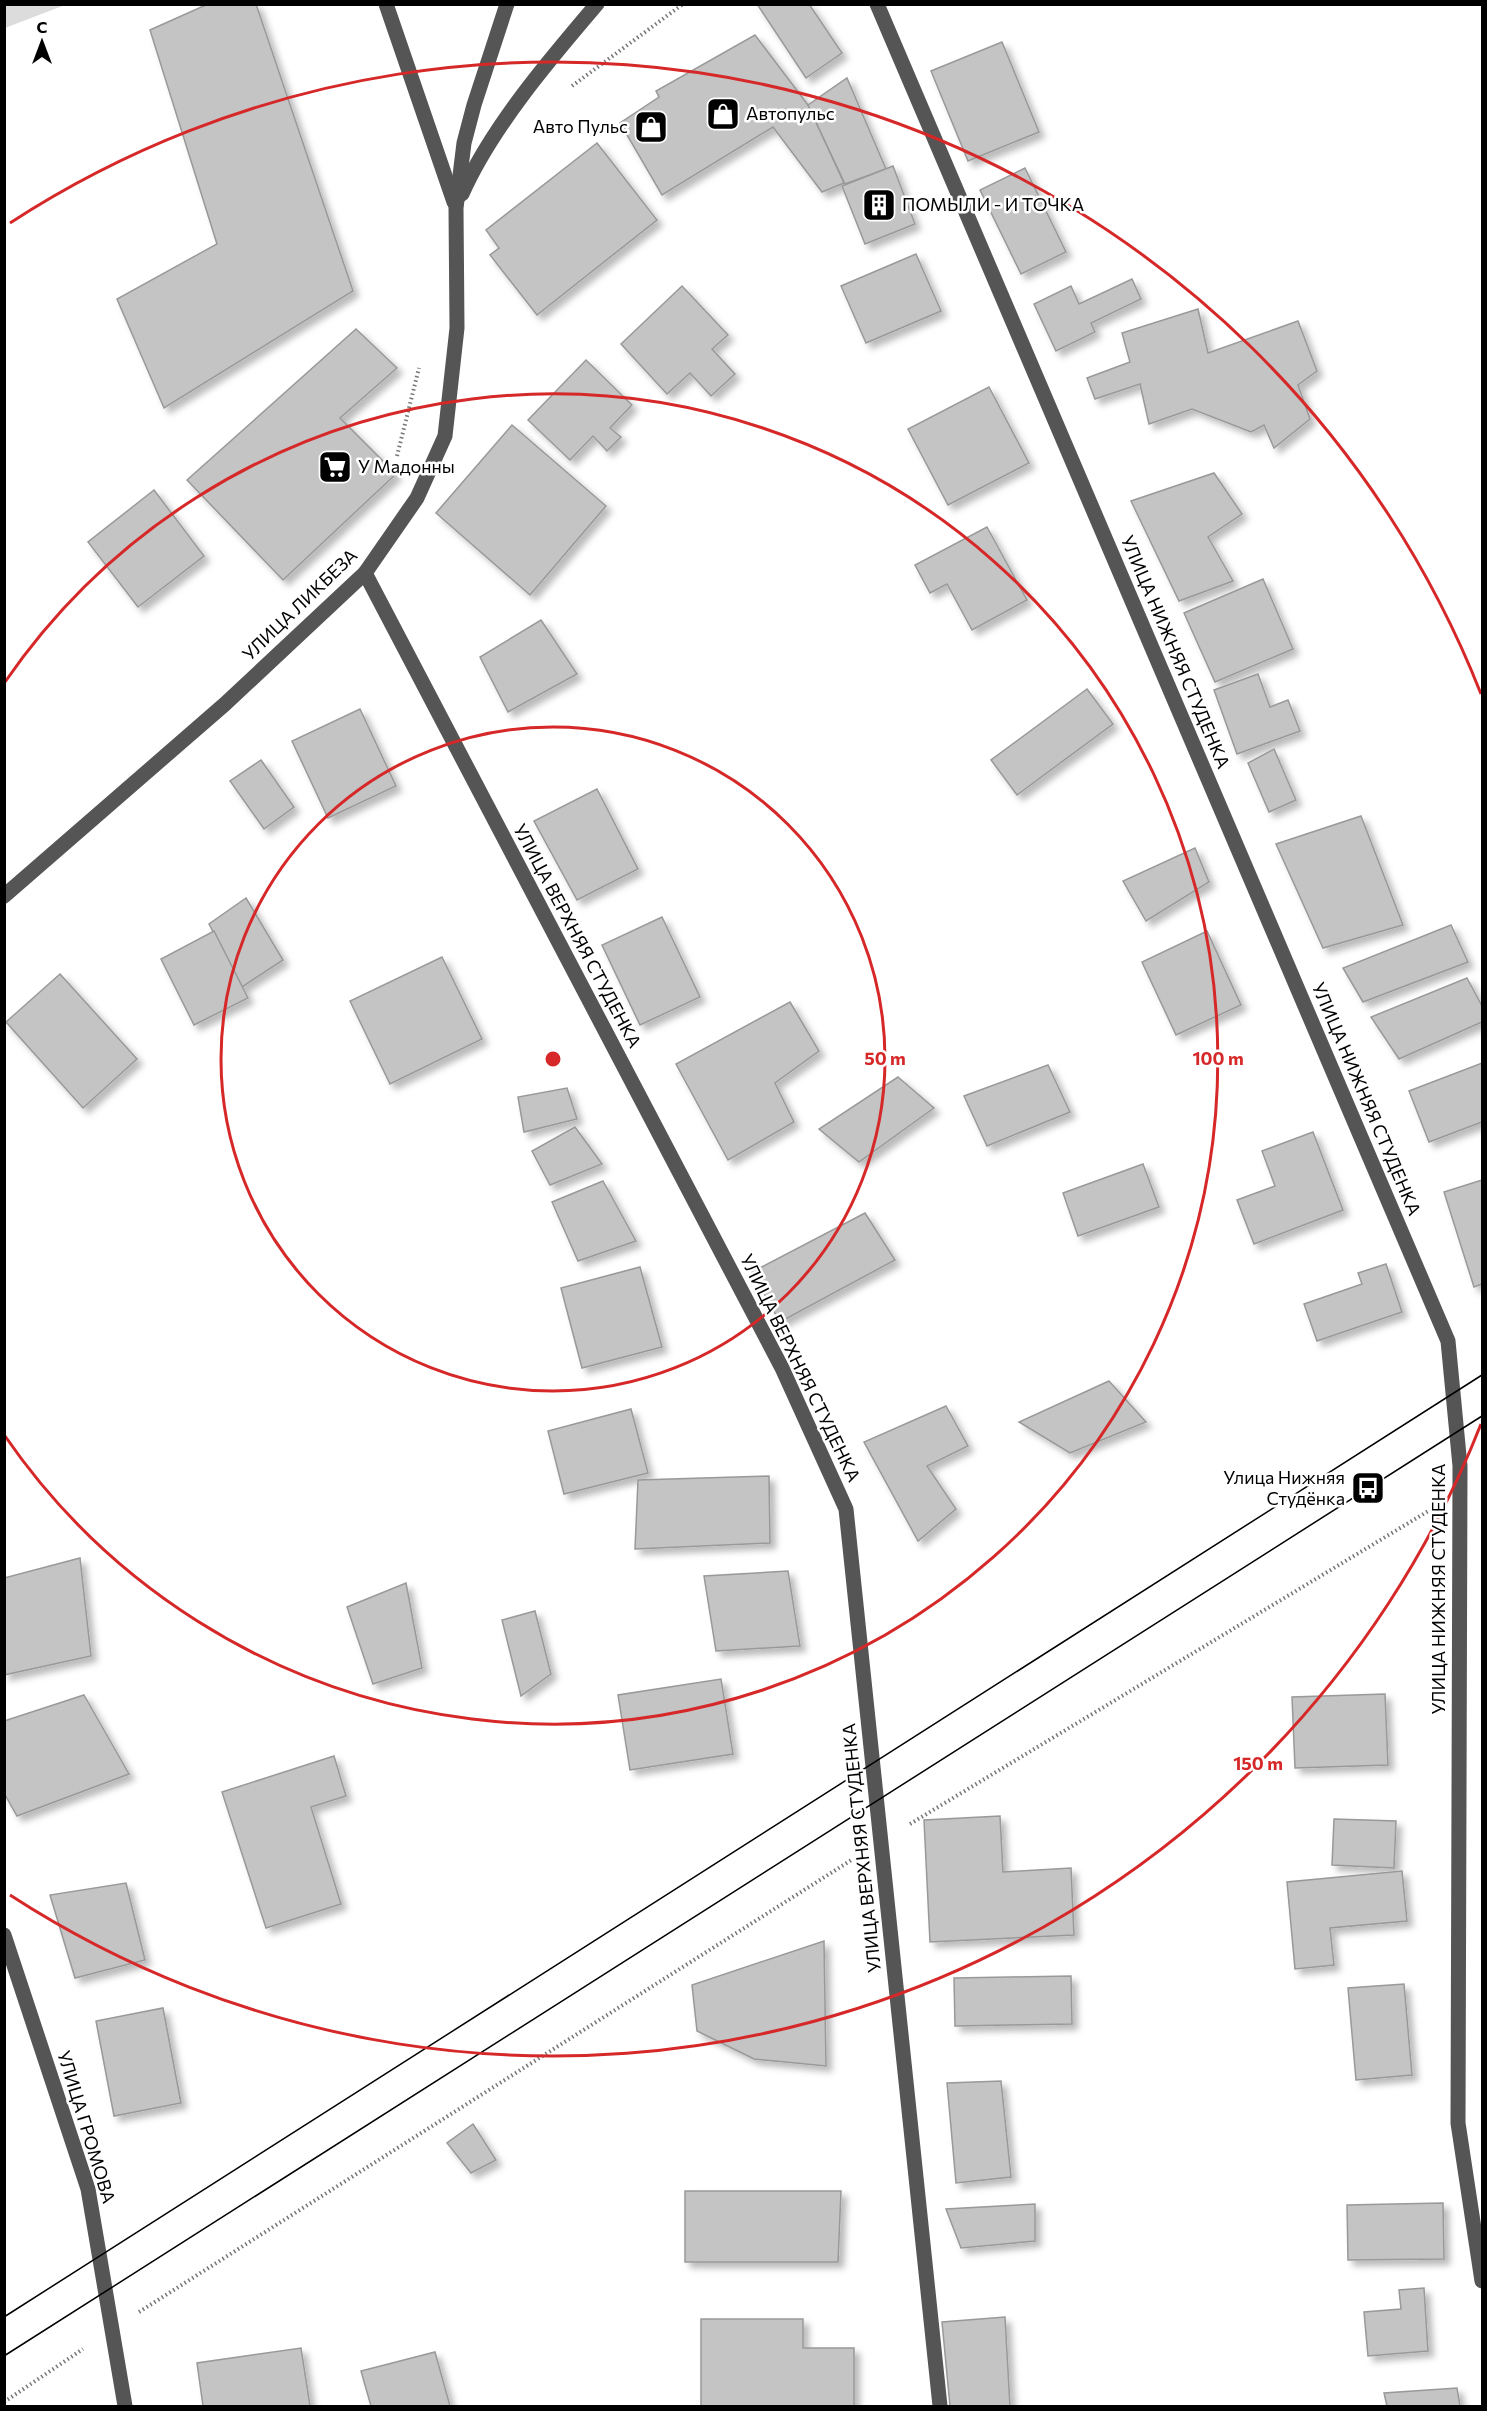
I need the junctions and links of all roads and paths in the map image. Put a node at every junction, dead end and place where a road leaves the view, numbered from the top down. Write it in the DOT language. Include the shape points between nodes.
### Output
graph roads {
  1 [pos="386,4"];
  2 [pos="507,4"];
  3 [pos="597,4"];
  4 [pos="683,4"];
  5 [pos="877,4"];
  6 [pos="571,86"];
  7 [pos="456,208"];
  8 [pos="422,357"];
  9 [pos="398,456"];
  10 [pos="365,573"];
  11 [pos="4,897"];
  12 [pos="1460,1492"];
  13 [pos="881,1842"];
  14 [pos="4,1935"];
  15 [pos="1482,2282"];
  16 [pos="112,2329"];
  17 [pos="4,2402"];
  18 [pos="125,2406"];
  19 [pos="940,2406"];
  1 -- 7 [label="street"];
  2 -- 7 [label="street, УЛИЦА ЛИКБЕЗА" via="464,143"];
  3 -- 7 [label="street" via="486,149"];
  4 -- 6 [label="path"];
  5 -- 12 [label="street, УЛИЦА НИЖНЯЯ CТУДЕНКA" via="1448,1341"];
  7 -- 10 [label="street, УЛИЦА ЛИКБЕЗА" via="457,328 445,436 417,498"];
  8 -- 9 [label="path"];
  10 -- 11 [label="street, УЛИЦА ЛИКБЕЗА" via="225,704"];
  10 -- 13 [label="street, УЛИЦА ВЕРХНЯЯ СТУДЕНКА" via="782,1368 846,1509"];
  12 -- 13 [label="path"];
  12 -- 15 [label="street, УЛИЦА НИЖНЯЯ CТУДЕНКA" via="1458,2123"];
  13 -- 16 [label="path"];
  13 -- 19 [label="street, УЛИЦА ВЕРХНЯЯ СТУДЕНКА"];
  14 -- 16 [label="street, УЛИЦА ГРОМОВА" via="88,2189"];
  16 -- 17 [label="path"];
  16 -- 18 [label="street, УЛИЦА ГРОМОВА"];
}
